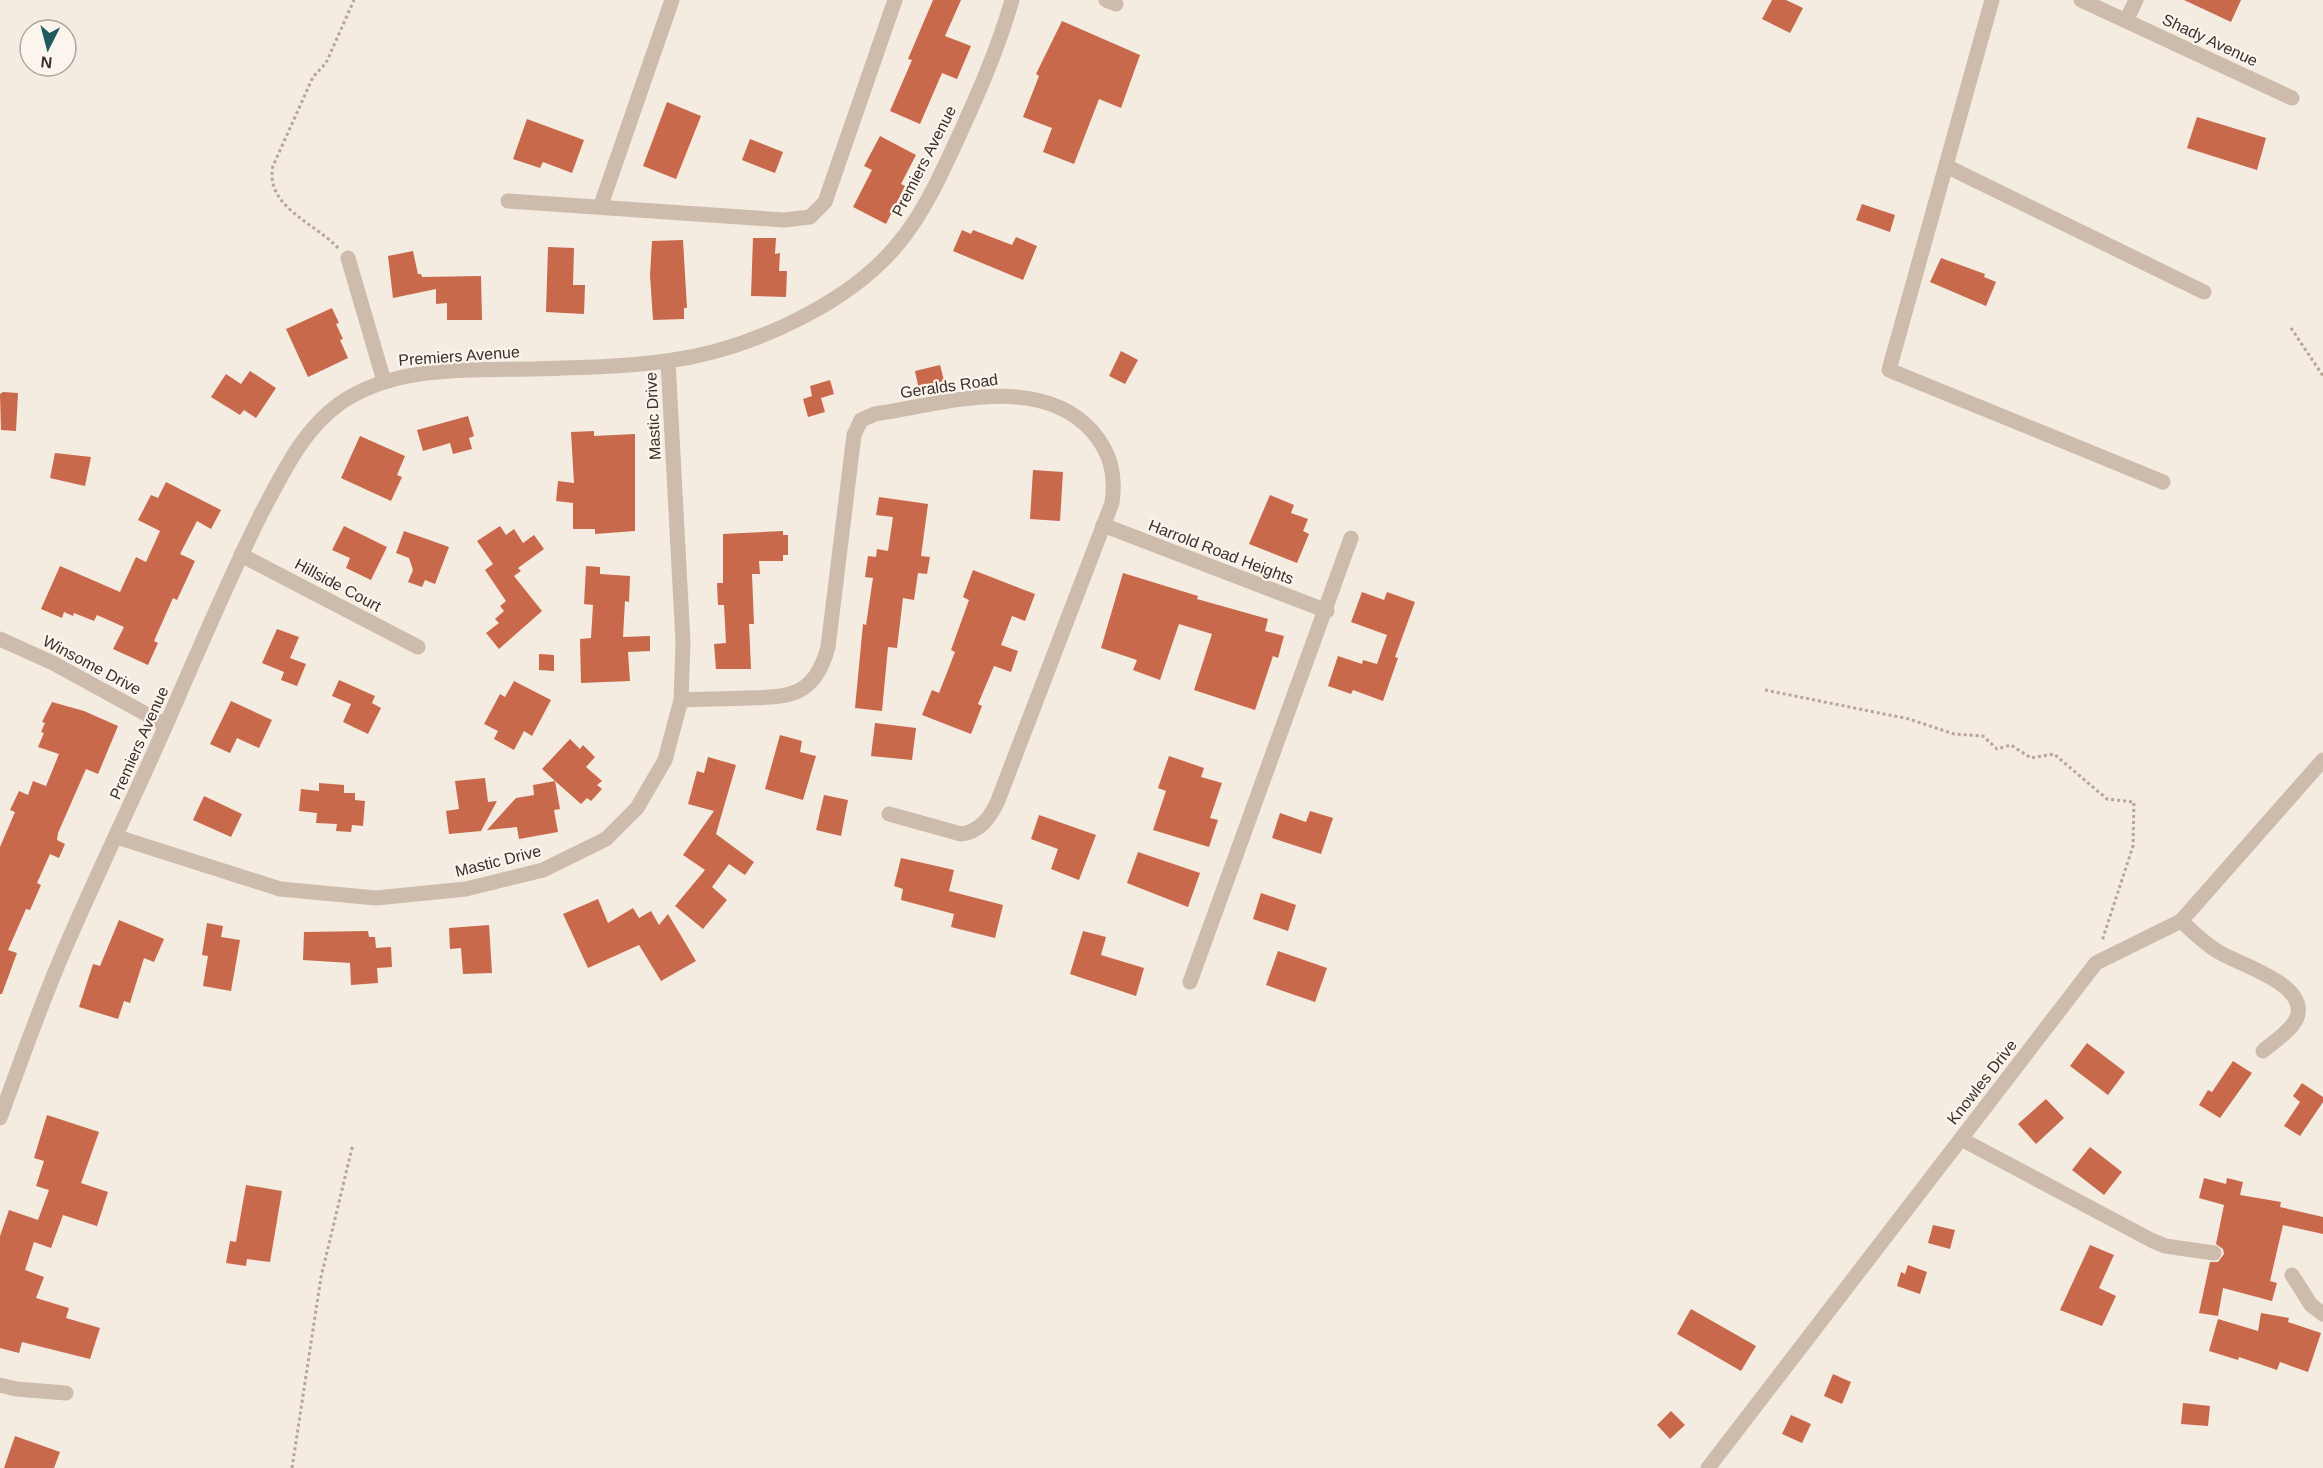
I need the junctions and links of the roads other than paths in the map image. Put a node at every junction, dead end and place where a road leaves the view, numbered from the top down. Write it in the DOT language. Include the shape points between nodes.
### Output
graph roads {
  1 [pos="672,0"];
  2 [pos="895,0"];
  3 [pos="1012,0"];
  4 [pos="1992,0"];
  5 [pos="2081,0"];
  6 [pos="2136,0"];
  7 [pos="2126,21"];
  8 [pos="2292,98"];
  9 [pos="1946,166"];
  10 [pos="508,201"];
  11 [pos="601,205"];
  12 [pos="348,258"];
  13 [pos="2204,292"];
  14 [pos="668,361"];
  15 [pos="384,381"];
  16 [pos="2163,482"];
  17 [pos="1103,525"];
  18 [pos="1351,538"];
  19 [pos="241,555"];
  20 [pos="1327,611"];
  21 [pos="0,639"];
  22 [pos="418,647"];
  23 [pos="681,700"];
  24 [pos="166,725"];
  25 [pos="2323,760"];
  26 [pos="889,814"];
  27 [pos="117,837"];
  28 [pos="2181,921"];
  29 [pos="1190,982"];
  30 [pos="2263,1051"];
  31 [pos="0,1118"];
  32 [pos="1961,1138"];
  33 [pos="2214,1253"];
  34 [pos="2292,1275"];
  35 [pos="2323,1314"];
  36 [pos="0,1384"];
  37 [pos="66,1393"];
  38 [pos="1708,1468"];
  1 -- 11 [label="street"];
  2 -- 11 [label="street" via="819,211 810,217 784,220"];
  3 -- 14 [label="street, Premiers Avenue" via="994,56 938,181 904,237 871,273 850,290 797,319 737,344"];
  4 -- 9 [label="street"];
  5 -- 7 [label="street, Shady Avenue"];
  6 -- 7 [label="street"];
  7 -- 8 [label="street, Shady Avenue"];
  9 -- 13 [label="street"];
  9 -- 16 [label="street" via="1889,370"];
  10 -- 11 [label="street"];
  12 -- 15 [label="street"];
  14 -- 15 [label="street, Premiers Avenue" via="416,375"];
  14 -- 23 [label="street, Mastic Drive" via="683,642"];
  15 -- 19 [label="street, Premiers Avenue" via="338,405 317,423 287,464"];
  17 -- 20 [label="street, Harrold Road Heights"];
  17 -- 23 [label="street, Geralds Road" via="1114,486 1109,455 1088,426 1059,407 1034,398 1000,396 866,417 854,435 828,647 816,677 800,691 783,697"];
  17 -- 26 [label="street, Geralds Road" via="990,816 971,833 961,834"];
  18 -- 20 [label="street"];
  19 -- 22 [label="street, Hillside Court"];
  19 -- 24 [label="street, Premiers Avenue"];
  20 -- 29 [label="street"];
  21 -- 24 [label="street, Winsome Drive" via="53,663"];
  23 -- 27 [label="street, Mastic Drive" via="665,760 637,808 606,839 543,870 466,890 376,898 280,889"];
  24 -- 27 [label="street, Premiers Avenue"];
  25 -- 28 [label="street, Knowles Drive"];
  27 -- 31 [label="street, Premiers Avenue" via="66,946"];
  28 -- 30 [label="street" via="2217,951 2275,979 2296,1001 2299,1013 2293,1024"];
  28 -- 32 [label="street, Knowles Drive" via="2096,963"];
  32 -- 33 [label="street" via="2151,1240 2165,1246"];
  32 -- 38 [label="street, Knowles Drive"];
  34 -- 35 [label="street" via="2311,1305"];
  36 -- 37 [label="street"];
}
